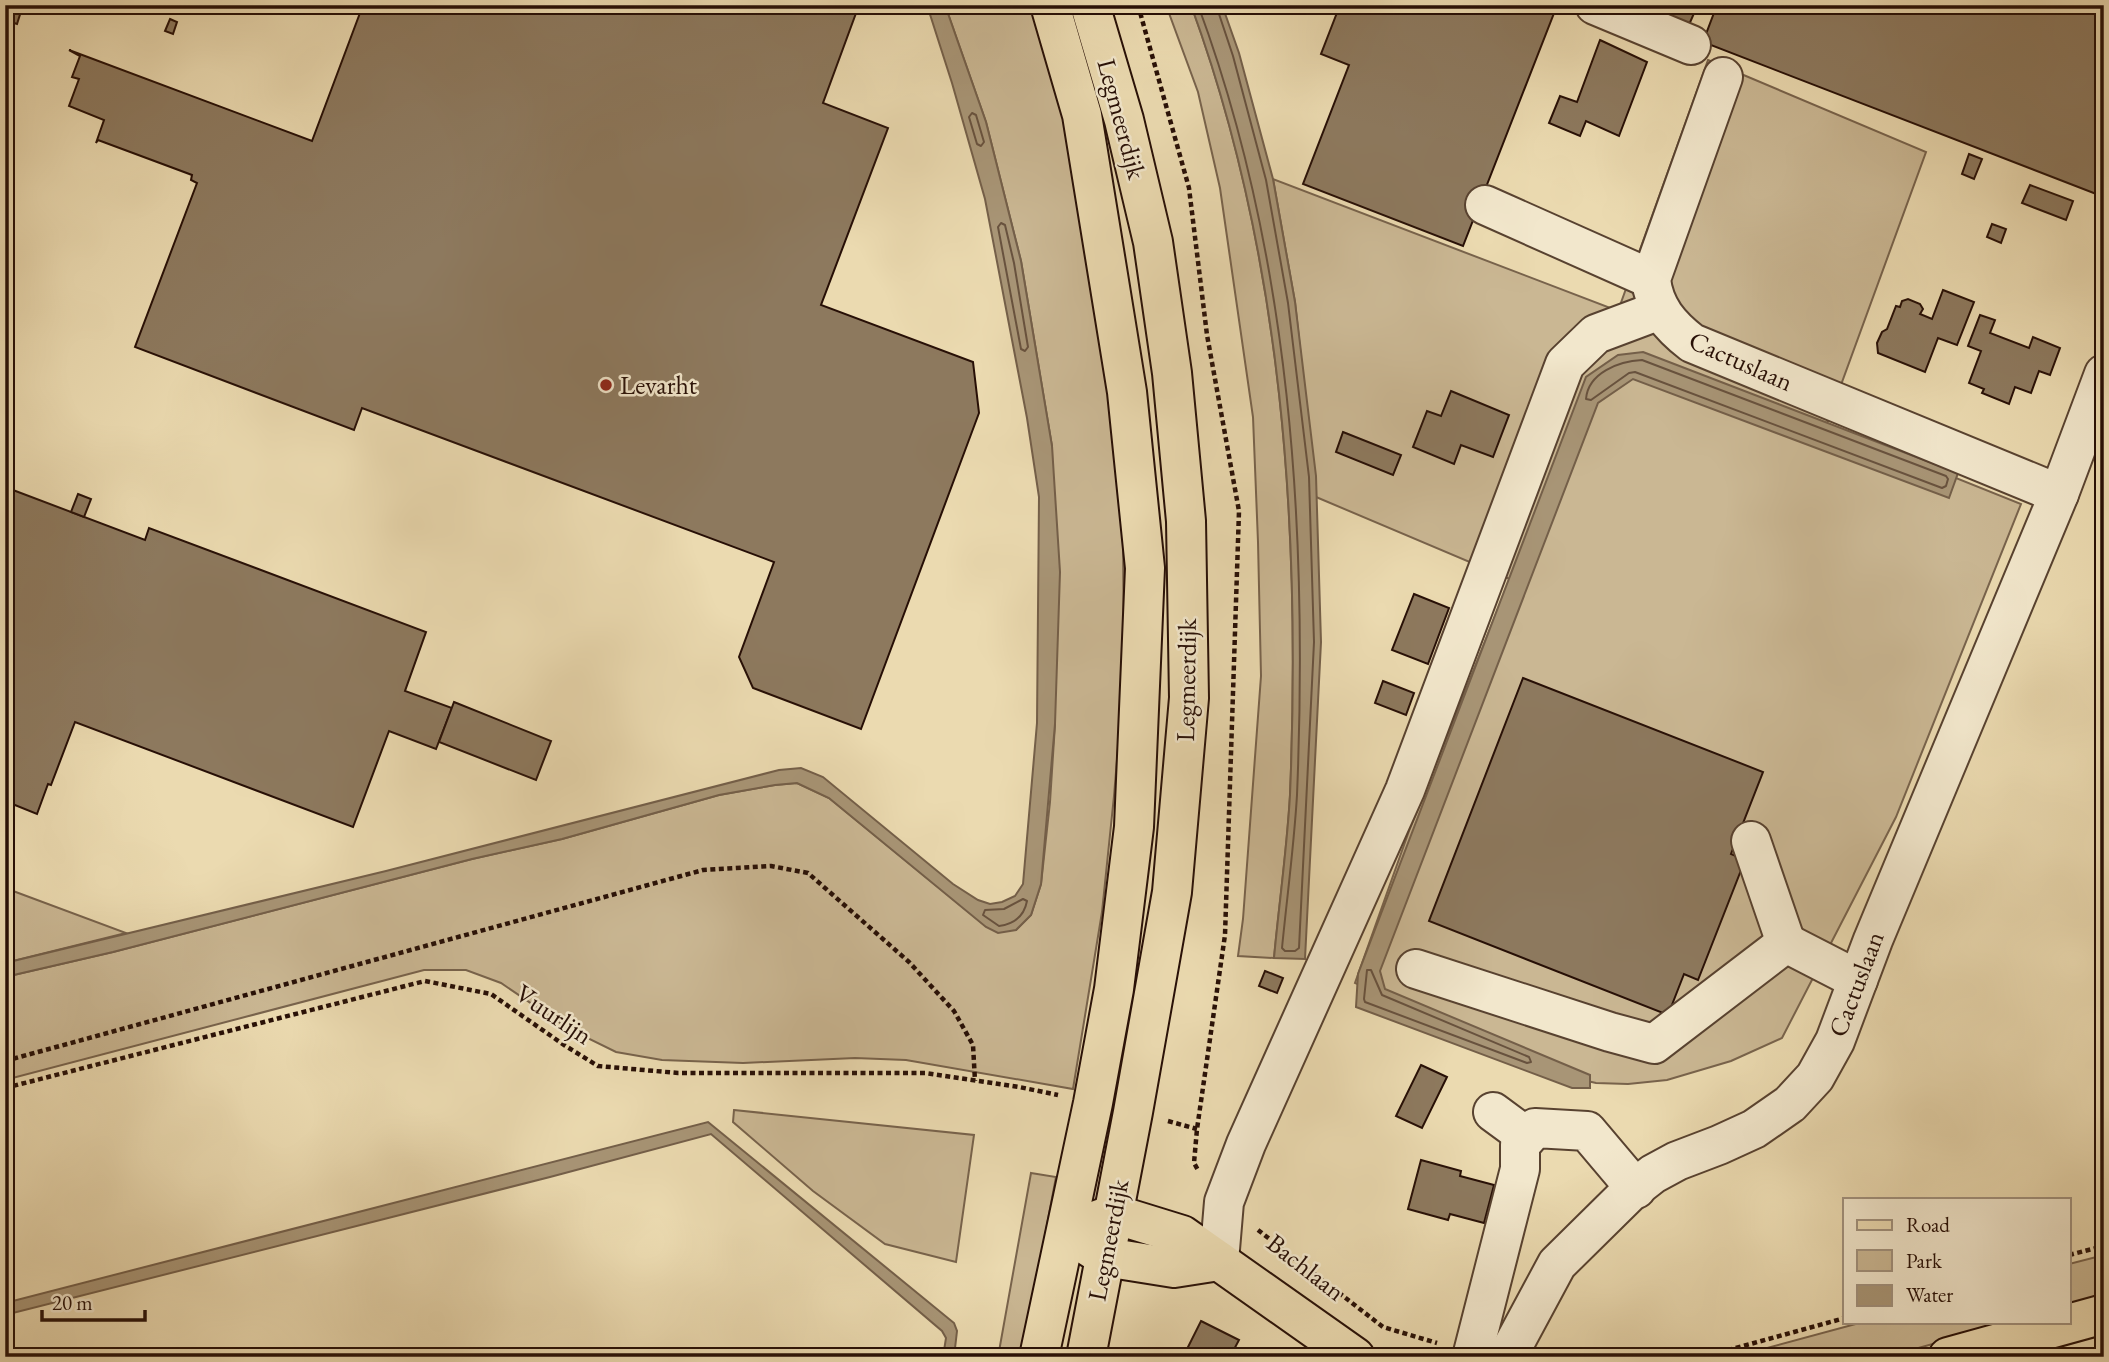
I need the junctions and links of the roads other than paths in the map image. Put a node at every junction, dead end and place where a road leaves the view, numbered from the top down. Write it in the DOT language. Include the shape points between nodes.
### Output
graph roads {
  1 [pos="1050,5"];
  2 [pos="1090,5"];
  3 [pos="1595,5"];
  4 [pos="1690,45"];
  5 [pos="1723,77"];
  6 [pos="1485,205"];
  7 [pos="1656,295"];
  8 [pos="2104,374"];
  9 [pos="2059,494"];
  10 [pos="1751,841"];
  11 [pos="1786,943"];
  12 [pos="1416,969"];
  13 [pos="1858,980"];
  14 [pos="1493,1112"];
  15 [pos="1527,1137"];
  16 [pos="1636,1189"];
  17 [pos="1114,1214"];
  18 [pos="1065,1232"];
  19 [pos="1105,1257"];
  20 [pos="1219,1261"];
  21 [pos="2104,1314"];
  22 [pos="2070,1323"];
  23 [pos="2068,1324"];
  24 [pos="1456,1350"];
  25 [pos="1040,1357"];
  26 [pos="1086,1357"];
  27 [pos="1354,1357"];
  28 [pos="1507,1357"];
  29 [pos="1948,1357"];
  1 -- 18 [label="main road, Legmeerdijk" via="1082,115 1128,392 1145,568 1134,827 1114,989"];
  2 -- 17 [label="main road, Legmeerdijk" via="1153,242 1186,521 1189,698 1172,892"];
  3 -- 4 [label="street"];
  5 -- 7 [label="street"];
  6 -- 7 [label="street"];
  7 -- 9 [label="street, Cactuslaan" via="1674,329 1692,343"];
  7 -- 20 [label="street" via="1596,334 1565,364 1405,790 1246,1144 1224,1202"];
  8 -- 9 [label="street, Cactuslaan"];
  9 -- 13 [label="street, Cactuslaan"];
  10 -- 11 [label="street"];
  11 -- 12 [label="street" via="1654,1044"];
  11 -- 13 [label="street"];
  13 -- 16 [label="street, Cactuslaan" via="1835,1041 1815,1077 1790,1104 1754,1129 1653,1174"];
  14 -- 15 [label="street"];
  15 -- 16 [label="street" via="1535,1128 1587,1130"];
  15 -- 24 [label="street" via="1520,1145 1520,1169"];
  16 -- 28 [label="street, Cactuslaan" via="1557,1264"];
  17 -- 18 [label="main road"];
  17 -- 19 [label="main road, Legmeerdijk"];
  17 -- 20 [label="main road, Bachlaan" via="1182,1235"];
  18 -- 19 [label="main road"];
  18 -- 25 [label="main road, Legmeerdijk"];
  19 -- 20 [label="main road" via="1174,1268"];
  19 -- 26 [label="main road, Legmeerdijk"];
  20 -- 27 [label="main road, Bachlaan"];
  21 -- 22 [label="main road"];
  23 -- 29 [label="main road"];
}
